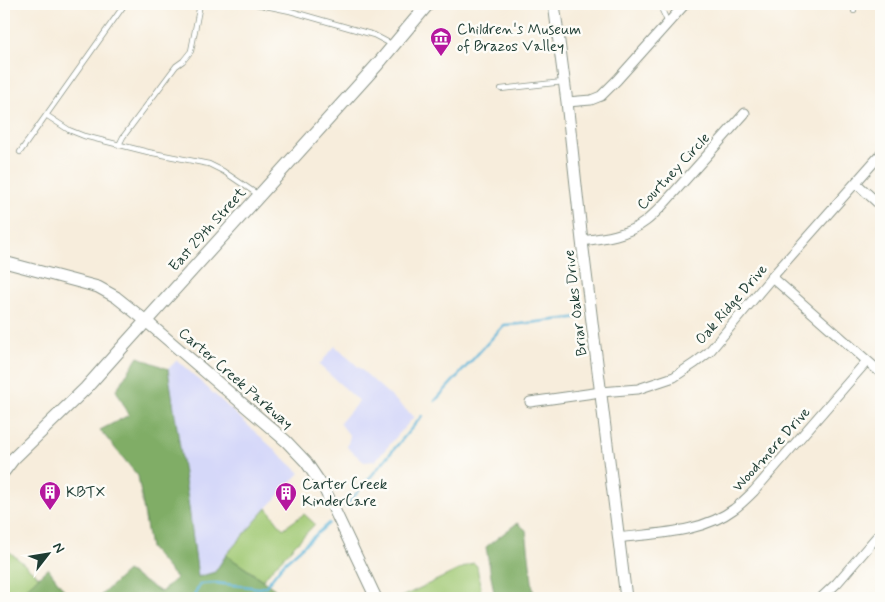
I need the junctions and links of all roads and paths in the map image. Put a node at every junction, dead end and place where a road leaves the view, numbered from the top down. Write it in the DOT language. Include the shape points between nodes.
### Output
graph roads {
  1 [pos="125,4"];
  2 [pos="200,4"];
  3 [pos="256,4"];
  4 [pos="428,4"];
  5 [pos="554,4"];
  6 [pos="662,4"];
  7 [pos="685,4"];
  8 [pos="854,4"];
  9 [pos="854,11"];
  10 [pos="668,23"];
  11 [pos="393,45"];
  12 [pos="564,81"];
  13 [pos="501,89"];
  14 [pos="567,102"];
  15 [pos="745,113"];
  16 [pos="46,115"];
  17 [pos="119,145"];
  18 [pos="20,152"];
  19 [pos="881,154"];
  20 [pos="856,184"];
  21 [pos="259,195"];
  22 [pos="881,206"];
  23 [pos="582,241"];
  24 [pos="4,262"];
  25 [pos="772,278"];
  26 [pos="146,321"];
  27 [pos="867,361"];
  28 [pos="881,373"];
  29 [pos="600,392"];
  30 [pos="530,402"];
  31 [pos="4,471"];
  32 [pos="881,532"];
  33 [pos="618,538"];
  34 [pos="376,598"];
  35 [pos="626,598"];
  36 [pos="821,598"];
  1 -- 16 [label="lane"];
  2 -- 17 [label="lane" via="192,51 176,66"];
  3 -- 11 [label="lane" via="374,35"];
  4 -- 11 [label="main road, East 29th Street"];
  5 -- 12 [label="street, Briar Oaks Drive"];
  6 -- 10 [label="lane"];
  7 -- 10 [label="street"];
  8 -- 9 [label="lane"];
  10 -- 14 [label="street" via="601,96"];
  11 -- 21 [label="main road, East 29th Street"];
  12 -- 13 [label="lane"];
  12 -- 14 [label="street, Briar Oaks Drive"];
  14 -- 23 [label="street, Briar Oaks Drive"];
  15 -- 23 [label="street, Courtney Circle" via="646,221 615,236"];
  16 -- 17 [label="lane" via="76,134"];
  16 -- 18 [label="lane"];
  17 -- 21 [label="lane" via="209,164"];
  19 -- 20 [label="street, Oak Ridge Drive"];
  20 -- 22 [label="street"];
  20 -- 25 [label="street, Oak Ridge Drive"];
  21 -- 26 [label="main road, East 29th Street"];
  23 -- 29 [label="street, Briar Oaks Drive"];
  24 -- 26 [label="street, Carter Creek Parkway" via="98,287"];
  25 -- 27 [label="street"];
  25 -- 29 [label="street, Oak Ridge Drive" via="695,364 674,377 638,389"];
  26 -- 31 [label="main road, East 29th Street"];
  26 -- 34 [label="street, Carter Creek Parkway" via="286,441 306,462 324,490"];
  27 -- 28 [label="street"];
  27 -- 33 [label="street, Woodmere Drive" via="754,491 733,510 700,526"];
  29 -- 30 [label="street, Oak Ridge Drive"];
  29 -- 33 [label="street, Briar Oaks Drive"];
  32 -- 36 [label="street"];
  33 -- 35 [label="street, Briar Oaks Drive"];
}
